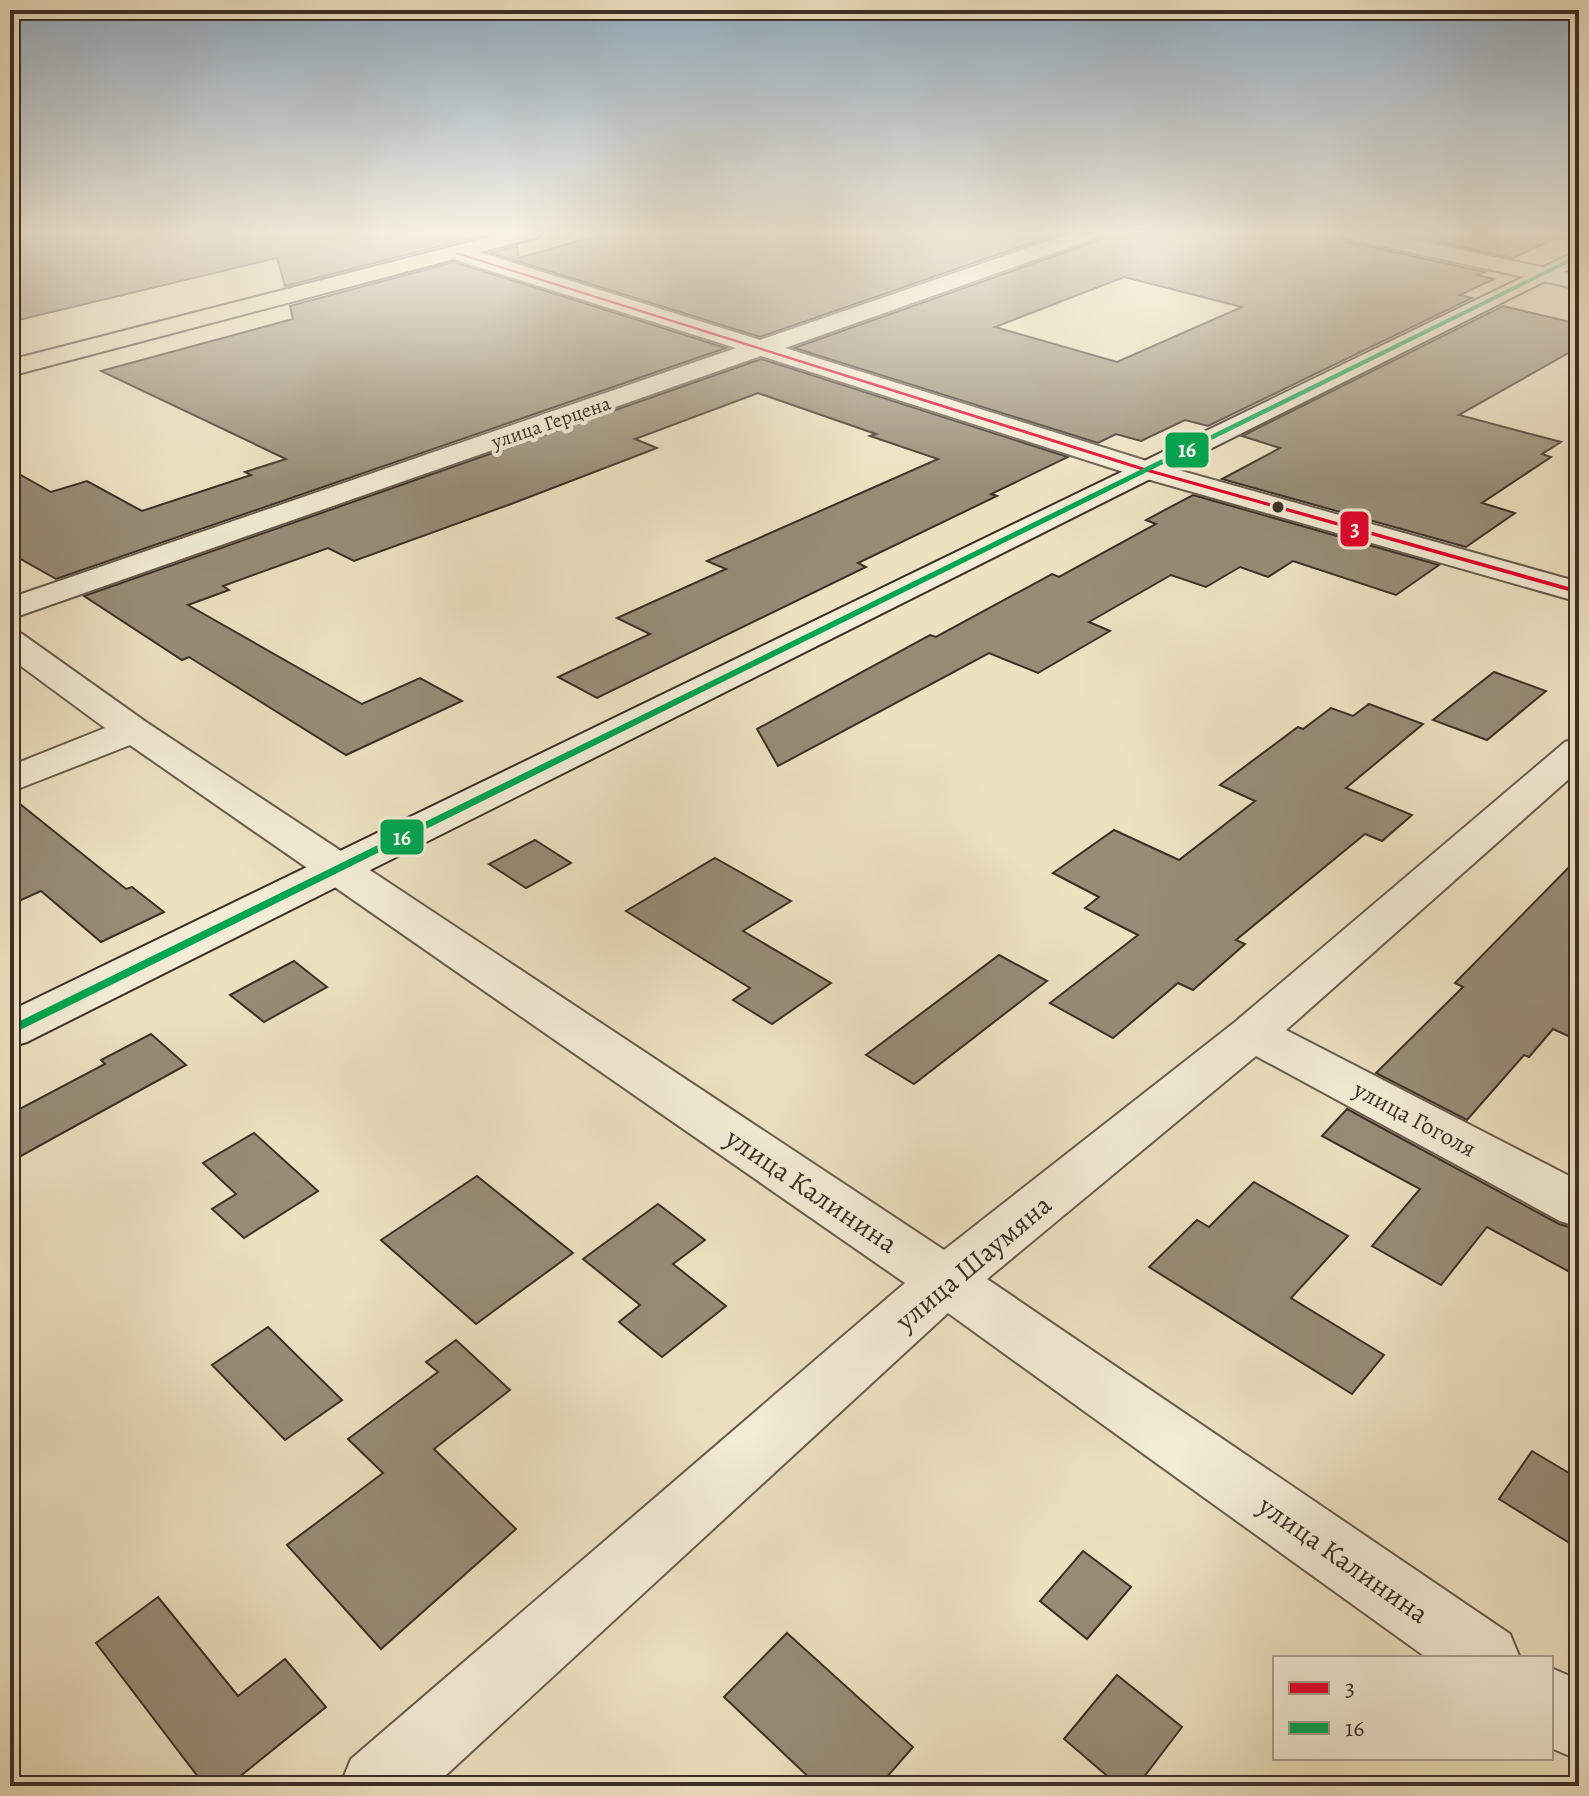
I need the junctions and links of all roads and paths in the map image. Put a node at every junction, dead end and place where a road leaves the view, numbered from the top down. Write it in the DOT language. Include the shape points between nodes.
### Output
graph roads {
  1 [pos="209,317"];
  2 [pos="659,317"];
  3 [pos="853,317"];
  4 [pos="1477,317"];
  5 [pos="761,349"];
  6 [pos="10,368"];
  7 [pos="1143,469"];
  8 [pos="1579,592"];
  9 [pos="10,609"];
  10 [pos="10,641"];
  11 [pos="133,730"];
  12 [pos="1579,750"];
  13 [pos="10,780"];
  14 [pos="337,868"];
  15 [pos="10,1031"];
  16 [pos="1252,1033"];
  17 [pos="1579,1206"];
  18 [pos="946,1281"];
  19 [pos="1482,1656"];
  20 [pos="1553,1705"];
  21 [pos="1579,1724"];
  22 [pos="378,1786"];
  1 -- 6 [label="main road"];
  2 -- 5 [label="street"];
  3 -- 5 [label="street, улица Герцена"];
  4 -- 7 [label="street"];
  5 -- 7 [label="street"];
  5 -- 9 [label="street, улица Герцена"];
  7 -- 8 [label="street"];
  7 -- 14 [label="street"];
  10 -- 11 [label="street, улица Калинина"];
  11 -- 13 [label="street"];
  11 -- 14 [label="street, улица Калинина"];
  12 -- 16 [label="street, улица Шаумяна"];
  14 -- 15 [label="street"];
  14 -- 18 [label="street, улица Калинина"];
  16 -- 17 [label="street, улица Гоголя"];
  16 -- 18 [label="street, улица Шаумяна"];
  18 -- 19 [label="street, улица Калинина"];
  18 -- 22 [label="street, улица Шаумяна"];
  20 -- 21 [label="street"];
}
